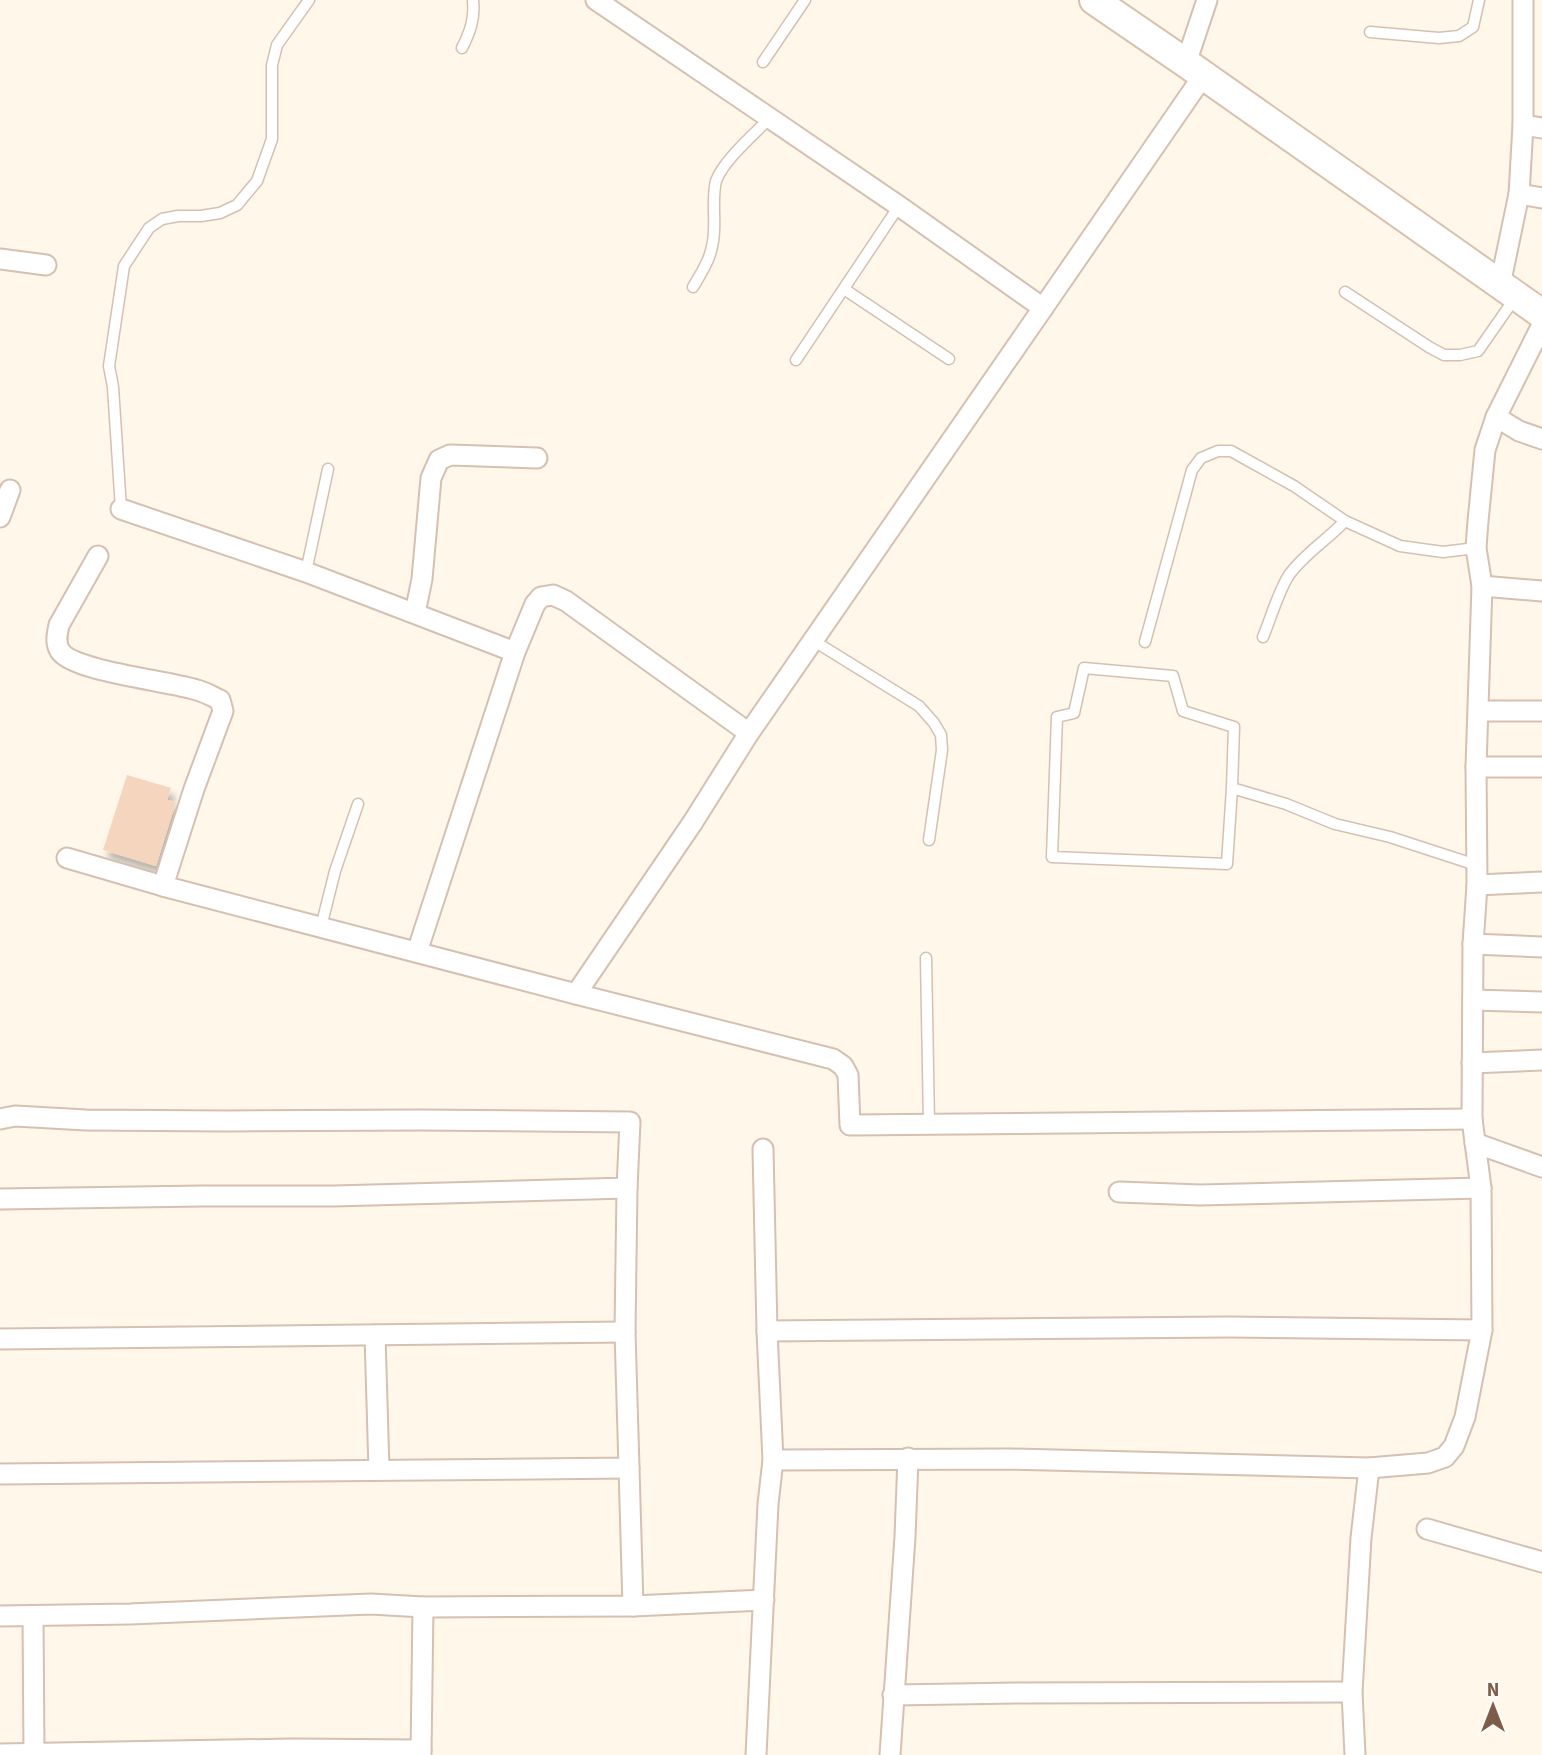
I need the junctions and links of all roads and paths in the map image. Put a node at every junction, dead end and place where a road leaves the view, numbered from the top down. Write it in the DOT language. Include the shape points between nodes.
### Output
graph roads {
  1 [pos="309,0"];
  2 [pos="473,0"];
  3 [pos="596,0"];
  4 [pos="805,0"];
  5 [pos="1094,0"];
  6 [pos="1207,0"];
  7 [pos="1479,0"];
  8 [pos="1523,0"];
  9 [pos="1370,32"];
  10 [pos="462,48"];
  11 [pos="763,62"];
  12 [pos="1195,70"];
  13 [pos="769,118"];
  14 [pos="1532,126"];
  15 [pos="1519,194"];
  16 [pos="1542,198"];
  17 [pos="899,206"];
  18 [pos="0,259"];
  19 [pos="46,265"];
  20 [pos="693,287"];
  21 [pos="844,289"];
  22 [pos="1508,291"];
  23 [pos="1345,292"];
  24 [pos="1043,308"];
  25 [pos="1542,314"];
  26 [pos="1542,325"];
  27 [pos="949,359"];
  28 [pos="796,360"];
  29 [pos="1496,417"];
  30 [pos="1542,439"];
  31 [pos="537,458"];
  32 [pos="327,469"];
  33 [pos="10,490"];
  34 [pos="121,509"];
  35 [pos="0,517"];
  36 [pos="1345,521"];
  37 [pos="1476,548"];
  38 [pos="98,556"];
  39 [pos="306,572"];
  40 [pos="1482,586"];
  41 [pos="1542,591"];
  42 [pos="415,613"];
  43 [pos="1263,637"];
  44 [pos="814,641"];
  45 [pos="1145,642"];
  46 [pos="515,652"];
  47 [pos="1479,711"];
  48 [pos="1542,711"];
  49 [pos="749,733"];
  50 [pos="1476,767"];
  51 [pos="1542,767"];
  52 [pos="1232,788"];
  53 [pos="358,804"];
  54 [pos="929,840"];
  55 [pos="67,858"];
  56 [pos="1477,875"];
  57 [pos="1542,883"];
  58 [pos="163,886"];
  59 [pos="321,927"];
  60 [pos="1473,944"];
  61 [pos="1542,947"];
  62 [pos="417,952"];
  63 [pos="926,958"];
  64 [pos="576,994"];
  65 [pos="1473,1000"];
  66 [pos="1542,1002"];
  67 [pos="1542,1060"];
  68 [pos="1472,1063"];
  69 [pos="0,1119"];
  70 [pos="1472,1119"];
  71 [pos="929,1123"];
  72 [pos="1475,1143"];
  73 [pos="763,1149"];
  74 [pos="1542,1167"];
  75 [pos="627,1188"];
  76 [pos="1480,1188"];
  77 [pos="1119,1192"];
  78 [pos="0,1199"];
  79 [pos="1482,1330"];
  80 [pos="767,1331"];
  81 [pos="625,1332"];
  82 [pos="375,1335"];
  83 [pos="0,1339"];
  84 [pos="908,1458"];
  85 [pos="773,1460"];
  86 [pos="629,1468"];
  87 [pos="1369,1468"];
  88 [pos="379,1470"];
  89 [pos="0,1474"];
  90 [pos="1427,1529"];
  91 [pos="1542,1562"];
  92 [pos="764,1600"];
  93 [pos="633,1606"];
  94 [pos="423,1607"];
  95 [pos="0,1616"];
  96 [pos="33,1616"];
  97 [pos="1352,1692"];
  98 [pos="893,1695"];
  99 [pos="292,1752"];
  100 [pos="421,1752"];
  101 [pos="146,1753"];
  102 [pos="0,1754"];
  103 [pos="34,1754"];
  104 [pos="6,1755"];
  105 [pos="756,1755"];
  106 [pos="890,1755"];
  107 [pos="1355,1755"];
  1 -- 34 [label="lane" via="277,45 272,65 272,139 257,181 237,205 220,213 162,219 149,228 124,266 108,366"];
  2 -- 10 [label="lane" via="470,32"];
  3 -- 13 [label="street"];
  4 -- 11 [label="lane"];
  5 -- 12 [label="street"];
  6 -- 12 [label="street"];
  7 -- 9 [label="lane" via="1473,27 1459,36"];
  8 -- 14 [label="street"];
  12 -- 22 [label="street"];
  12 -- 24 [label="street"];
  13 -- 17 [label="street"];
  13 -- 20 [label="lane" via="716,181 710,257"];
  14 -- 15 [label="street"];
  15 -- 16 [label="street"];
  15 -- 22 [label="street"];
  17 -- 21 [label="lane"];
  17 -- 24 [label="street"];
  18 -- 19 [label="street"];
  21 -- 27 [label="lane"];
  21 -- 28 [label="lane"];
  22 -- 23 [label="lane" via="1478,351 1460,355 1444,355 1429,347"];
  22 -- 25 [label="street"];
  24 -- 44 [label="street"];
  26 -- 29 [label="street"];
  29 -- 30 [label="street"];
  29 -- 37 [label="street" via="1485,450"];
  31 -- 42 [label="street" via="450,455 439,460 431,478"];
  32 -- 39 [label="lane"];
  33 -- 35 [label="street"];
  34 -- 39 [label="street"];
  36 -- 37 [label="lane" via="1401,546 1443,552"];
  36 -- 43 [label="lane" via="1288,577"];
  36 -- 45 [label="lane" via="1231,451 1201,458 1192,470"];
  37 -- 40 [label="street"];
  38 -- 58 [label="street" via="59,625 56,638 61,652 76,662 199,690 220,701 223,710"];
  39 -- 42 [label="street"];
  40 -- 41 [label="street"];
  40 -- 47 [label="street"];
  42 -- 46 [label="street"];
  44 -- 49 [label="street"];
  44 -- 54 [label="lane" via="919,706 941,735"];
  46 -- 49 [label="street" via="535,604 541,597 553,595"];
  46 -- 62 [label="street"];
  47 -- 48 [label="street"];
  47 -- 50 [label="street"];
  49 -- 64 [label="street"];
  50 -- 51 [label="street"];
  50 -- 56 [label="street"];
  52 -- 52 [label="lane" via="1227,864 1052,857 1056,717 1074,713 1084,668 1173,676 1183,711 1234,727"];
  52 -- 56 [label="lane" via="1390,838"];
  53 -- 59 [label="lane"];
  55 -- 58 [label="street"];
  56 -- 57 [label="street"];
  56 -- 60 [label="street"];
  58 -- 59 [label="street"];
  59 -- 62 [label="street"];
  60 -- 61 [label="street"];
  60 -- 65 [label="street"];
  62 -- 64 [label="street"];
  63 -- 71 [label="lane"];
  64 -- 71 [label="street" via="833,1059 848,1076 850,1125"];
  65 -- 66 [label="street"];
  65 -- 68 [label="street"];
  67 -- 68 [label="street"];
  68 -- 70 [label="street"];
  69 -- 75 [label="street" via="630,1122"];
  70 -- 71 [label="street"];
  70 -- 72 [label="street"];
  72 -- 74 [label="street"];
  72 -- 76 [label="street"];
  73 -- 80 [label="street"];
  75 -- 78 [label="street"];
  75 -- 81 [label="street"];
  76 -- 77 [label="street" via="1200,1195"];
  76 -- 79 [label="street"];
  79 -- 80 [label="street"];
  79 -- 87 [label="street" via="1465,1418 1445,1457 1428,1463"];
  80 -- 85 [label="street"];
  81 -- 82 [label="street"];
  81 -- 86 [label="street"];
  82 -- 83 [label="street"];
  82 -- 88 [label="street"];
  84 -- 85 [label="street"];
  84 -- 87 [label="street"];
  84 -- 98 [label="street"];
  85 -- 92 [label="street"];
  86 -- 88 [label="street"];
  86 -- 93 [label="street"];
  87 -- 97 [label="street"];
  88 -- 89 [label="street"];
  90 -- 91 [label="street"];
  92 -- 93 [label="street"];
  92 -- 105 [label="street"];
  93 -- 94 [label="street"];
  94 -- 96 [label="street" via="371,1604"];
  94 -- 100 [label="street"];
  95 -- 96 [label="street"];
  96 -- 103 [label="street"];
  97 -- 98 [label="street"];
  97 -- 107 [label="street"];
  98 -- 106 [label="street"];
  99 -- 100 [label="street"];
  99 -- 101 [label="street"];
  101 -- 103 [label="street"];
  102 -- 104 [label="street"];
  103 -- 104 [label="street"];
}
